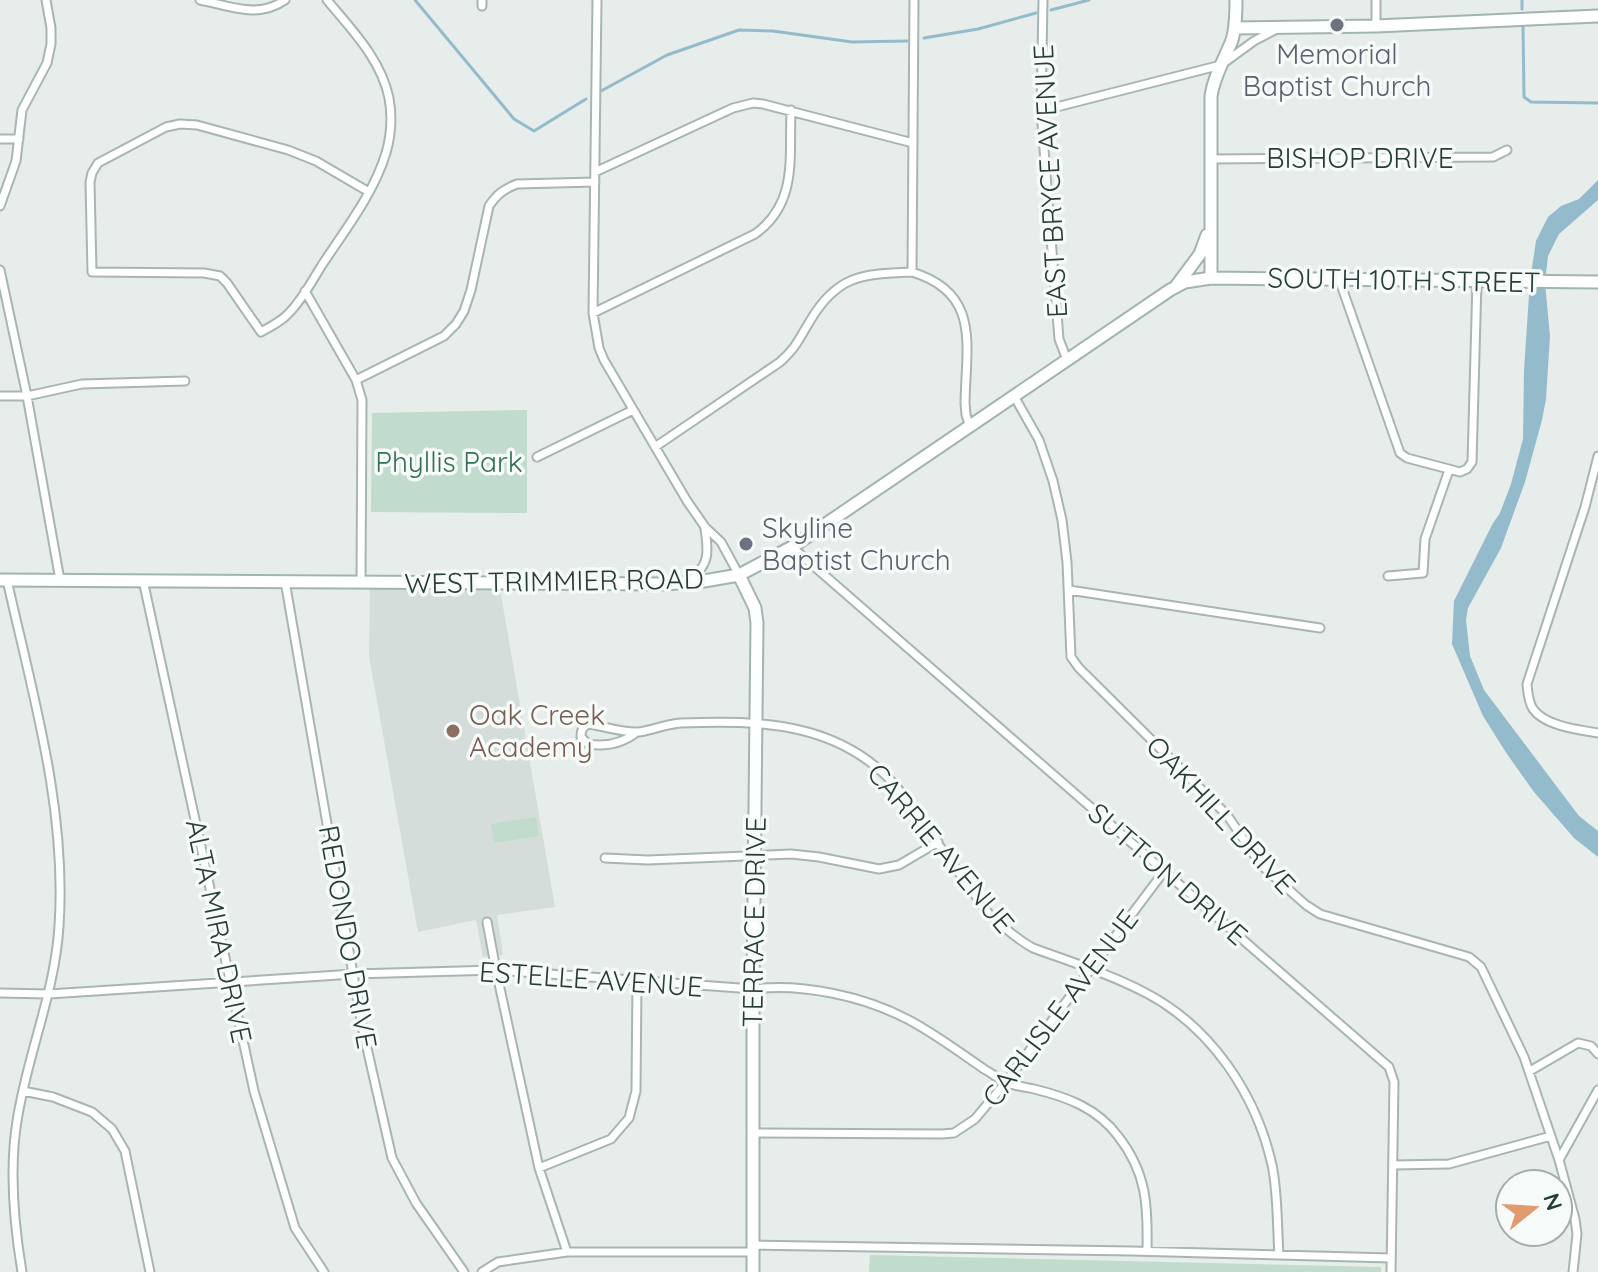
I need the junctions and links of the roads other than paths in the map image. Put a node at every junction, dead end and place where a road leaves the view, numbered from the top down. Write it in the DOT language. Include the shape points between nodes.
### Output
graph roads {
  1 [pos="46,0"];
  2 [pos="200,0"];
  3 [pos="285,0"];
  4 [pos="327,0"];
  5 [pos="597,0"];
  6 [pos="914,0"];
  7 [pos="1043,0"];
  8 [pos="1236,0"];
  9 [pos="1376,0"];
  10 [pos="1598,16"];
  11 [pos="1376,26"];
  12 [pos="1279,27"];
  13 [pos="1235,28"];
  14 [pos="1221,65"];
  15 [pos="791,110"];
  16 [pos="1041,111"];
  17 [pos="0,139"];
  18 [pos="19,139"];
  19 [pos="913,143"];
  20 [pos="1507,150"];
  21 [pos="1211,159"];
  22 [pos="595,172"];
  23 [pos="595,182"];
  24 [pos="369,192"];
  25 [pos="0,206"];
  26 [pos="1211,219"];
  27 [pos="0,270"];
  28 [pos="912,272"];
  29 [pos="1211,278"];
  30 [pos="1339,279"];
  31 [pos="1477,281"];
  32 [pos="1593,282"];
  33 [pos="1177,286"];
  34 [pos="305,291"];
  35 [pos="593,313"];
  36 [pos="1067,360"];
  37 [pos="356,380"];
  38 [pos="185,381"];
  39 [pos="0,396"];
  40 [pos="27,396"];
  41 [pos="1014,396"];
  42 [pos="633,410"];
  43 [pos="970,427"];
  44 [pos="655,447"];
  45 [pos="1598,456"];
  46 [pos="537,457"];
  47 [pos="1449,470"];
  48 [pos="705,527"];
  49 [pos="792,547"];
  50 [pos="739,575"];
  51 [pos="1388,576"];
  52 [pos="3,580"];
  53 [pos="60,580"];
  54 [pos="143,580"];
  55 [pos="285,581"];
  56 [pos="361,582"];
  57 [pos="688,583"];
  58 [pos="1069,590"];
  59 [pos="1320,628"];
  60 [pos="757,724"];
  61 [pos="637,732"];
  62 [pos="1598,733"];
  63 [pos="938,842"];
  64 [pos="755,854"];
  65 [pos="605,858"];
  66 [pos="1165,870"];
  67 [pos="487,922"];
  68 [pos="1090,969"];
  69 [pos="496,970"];
  70 [pos="354,974"];
  71 [pos="637,980"];
  72 [pos="229,982"];
  73 [pos="753,989"];
  74 [pos="0,993"];
  75 [pos="49,994"];
  76 [pos="1598,1054"];
  77 [pos="1530,1071"];
  78 [pos="1006,1082"];
  79 [pos="1598,1090"];
  80 [pos="23,1091"];
  81 [pos="753,1133"];
  82 [pos="1551,1136"];
  83 [pos="1559,1160"];
  84 [pos="1393,1165"];
  85 [pos="539,1168"];
  86 [pos="753,1248"];
  87 [pos="1147,1251"];
  88 [pos="567,1252"];
  89 [pos="1279,1255"];
  90 [pos="1391,1258"];
  91 [pos="22,1272"];
  92 [pos="150,1272"];
  93 [pos="324,1272"];
  94 [pos="464,1272"];
  95 [pos="482,1272"];
  96 [pos="753,1272"];
  97 [pos="1391,1272"];
  98 [pos="1573,1272"];
  1 -- 18 [label="street" via="51,28 47,63 22,110"];
  2 -- 3 [label="street" via="261,11"];
  4 -- 24 [label="street" via="367,49 390,102 386,154"];
  5 -- 22 [label="street"];
  6 -- 19 [label="street"];
  7 -- 16 [label="street, EAST BRYCE AVENUE"];
  8 -- 13 [label="street"];
  9 -- 11 [label="street"];
  10 -- 11 [label="street"];
  11 -- 12 [label="street"];
  12 -- 13 [label="street"];
  12 -- 14 [label="street"];
  13 -- 14 [label="street"];
  14 -- 16 [label="street"];
  14 -- 21 [label="street" via="1211,96"];
  15 -- 19 [label="street"];
  15 -- 22 [label="street" via="745,104"];
  15 -- 35 [label="street" via="788,187 767,225"];
  16 -- 36 [label="street, EAST BRYCE AVENUE" via="1059,339"];
  17 -- 18 [label="street"];
  18 -- 25 [label="street"];
  19 -- 28 [label="street"];
  20 -- 21 [label="street, BISHOP DRIVE" via="1493,157"];
  21 -- 26 [label="street"];
  22 -- 23 [label="street"];
  23 -- 35 [label="street"];
  23 -- 37 [label="street" via="517,184 496,195 471,290 456,324 444,336"];
  24 -- 34 [label="street"];
  24 -- 34 [label="street" via="288,150 197,125 166,127 98,163 92,173 92,272 220,276 261,332 288,315"];
  26 -- 29 [label="street"];
  26 -- 33 [label="street" via="1200,254"];
  27 -- 40 [label="street"];
  28 -- 43 [label="street" via="949,292 962,310"];
  28 -- 44 [label="street" via="868,275 836,288 794,350"];
  29 -- 30 [label="street, SOUTH 10TH STREET"];
  29 -- 33 [label="street, WEST TRIMMIER ROAD"];
  30 -- 31 [label="street, SOUTH 10TH STREET"];
  30 -- 47 [label="street" via="1400,453"];
  31 -- 32 [label="street, SOUTH 10TH STREET"];
  31 -- 47 [label="street" via="1472,462 1460,472"];
  33 -- 36 [label="street, WEST TRIMMIER ROAD"];
  34 -- 37 [label="street"];
  35 -- 42 [label="street" via="599,348"];
  36 -- 41 [label="street, WEST TRIMMIER ROAD"];
  37 -- 56 [label="street" via="362,400"];
  38 -- 40 [label="street" via="82,384"];
  39 -- 40 [label="street"];
  40 -- 53 [label="street"];
  41 -- 43 [label="street, WEST TRIMMIER ROAD"];
  41 -- 58 [label="street, OAKHILL DRIVE" via="1039,440 1053,481"];
  42 -- 44 [label="street"];
  42 -- 46 [label="street"];
  43 -- 49 [label="street, WEST TRIMMIER ROAD"];
  44 -- 48 [label="street"];
  45 -- 62 [label="street" via="1527,684 1534,710 1543,718"];
  47 -- 51 [label="street" via="1425,539 1423,573"];
  48 -- 50 [label="street" via="721,542"];
  48 -- 57 [label="street" via="706,560"];
  49 -- 50 [label="street, WEST TRIMMIER ROAD"];
  49 -- 66 [label="street, SUTTON DRIVE"];
  50 -- 57 [label="street, WEST TRIMMIER ROAD"];
  50 -- 60 [label="street, TERRACE DRIVE" via="757,623"];
  52 -- 53 [label="street, WEST TRIMMIER ROAD"];
  52 -- 75 [label="street" via="54,811 59,927"];
  53 -- 54 [label="street, WEST TRIMMIER ROAD"];
  54 -- 55 [label="street, WEST TRIMMIER ROAD"];
  54 -- 72 [label="street, ALTA MIRA DRIVE"];
  55 -- 56 [label="street, WEST TRIMMIER ROAD"];
  55 -- 70 [label="street, REDONDO DRIVE"];
  56 -- 57 [label="street, WEST TRIMMIER ROAD"];
  58 -- 59 [label="street"];
  58 -- 77 [label="street, OAKHILL DRIVE" via="1071,657 1227,815 1261,865 1320,914 1476,961"];
  60 -- 61 [label="street, CARRIE AVENUE" via="677,723"];
  60 -- 63 [label="street, CARRIE AVENUE" via="812,732 866,759 896,786"];
  60 -- 64 [label="street, TERRACE DRIVE"];
  61 -- 61 [label="street, CARRIE AVENUE" via="606,745 588,744 581,737 590,724"];
  63 -- 64 [label="street" via="899,865 879,869 819,857"];
  63 -- 68 [label="street, CARRIE AVENUE" via="989,914 1011,933 1033,948"];
  64 -- 65 [label="street"];
  64 -- 73 [label="street, TERRACE DRIVE"];
  66 -- 68 [label="street, CARLISLE AVENUE"];
  66 -- 84 [label="street, SUTTON DRIVE" via="1389,1067 1394,1082"];
  67 -- 69 [label="street"];
  68 -- 78 [label="street, CARLISLE AVENUE"];
  68 -- 89 [label="street, CARRIE AVENUE" via="1163,1004 1203,1036 1237,1079 1273,1167"];
  69 -- 70 [label="street, ESTELLE AVENUE"];
  69 -- 71 [label="street, ESTELLE AVENUE"];
  69 -- 85 [label="street"];
  70 -- 72 [label="street, ESTELLE AVENUE"];
  70 -- 94 [label="street, REDONDO DRIVE" via="392,1158"];
  71 -- 73 [label="street, ESTELLE AVENUE"];
  71 -- 85 [label="street" via="636,1091 629,1118 611,1139"];
  72 -- 75 [label="street, ESTELLE AVENUE"];
  72 -- 93 [label="street, ALTA MIRA DRIVE" via="254,1091 295,1228"];
  73 -- 78 [label="street, ESTELLE AVENUE" via="804,988 865,1002 907,1018"];
  73 -- 81 [label="street, TERRACE DRIVE"];
  74 -- 75 [label="street, ESTELLE AVENUE"];
  75 -- 80 [label="street"];
  76 -- 77 [label="street" via="1578,1043"];
  77 -- 82 [label="street, OAKHILL DRIVE"];
  78 -- 81 [label="street, CARLISLE AVENUE" via="975,1119 954,1133"];
  78 -- 87 [label="street, ESTELLE AVENUE" via="1074,1101 1117,1134 1143,1185"];
  79 -- 83 [label="street"];
  80 -- 91 [label="street" via="14,1154"];
  80 -- 92 [label="street" via="92,1112 112,1129 125,1151"];
  81 -- 86 [label="street, TERRACE DRIVE"];
  82 -- 83 [label="street, OAKHILL DRIVE"];
  82 -- 84 [label="street" via="1449,1164"];
  83 -- 98 [label="street, OAKHILL DRIVE" via="1577,1234"];
  84 -- 90 [label="street, SUTTON DRIVE"];
  85 -- 88 [label="street"];
  86 -- 87 [label="street"];
  86 -- 88 [label="street"];
  86 -- 96 [label="street, TERRACE DRIVE"];
  87 -- 89 [label="street"];
  88 -- 95 [label="street" via="498,1262"];
  89 -- 90 [label="street"];
  90 -- 97 [label="street, SUTTON DRIVE"];
}
